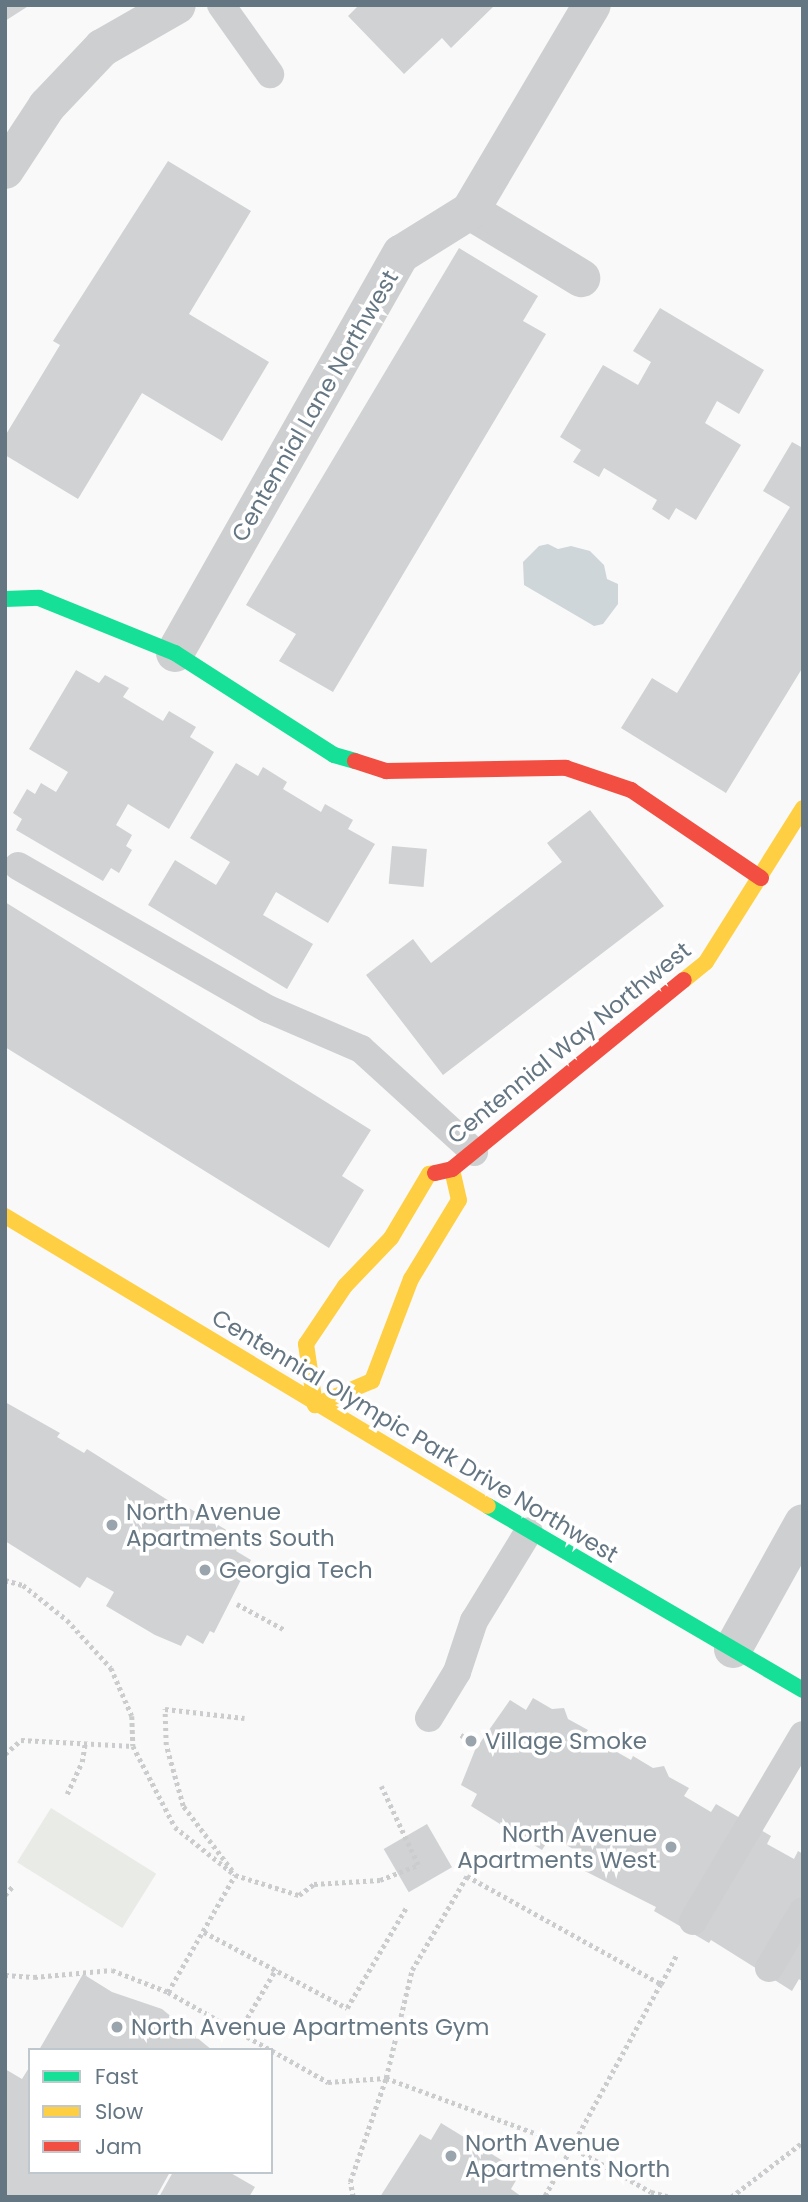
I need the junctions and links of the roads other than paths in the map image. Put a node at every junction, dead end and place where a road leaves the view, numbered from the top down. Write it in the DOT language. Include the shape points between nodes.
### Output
graph roads {
  1 [pos="177,5"];
  2 [pos="222,5"];
  3 [pos="592,5"];
  4 [pos="270,74"];
  5 [pos="5,170"];
  6 [pos="470,211"];
  7 [pos="581,278"];
  8 [pos="5,599"];
  9 [pos="175,653"];
  10 [pos="803,808"];
  11 [pos="19,866"];
  12 [pos="761,878"];
  13 [pos="474,1152"];
  14 [pos="452,1169"];
  15 [pos="5,1216"];
  16 [pos="378,1255"];
  17 [pos="411,1279"];
  18 [pos="315,1405"];
  19 [pos="803,1522"];
  20 [pos="529,1531"];
  21 [pos="733,1649"];
  22 [pos="803,1690"];
  23 [pos="429,1718"];
  24 [pos="803,1735"];
  25 [pos="803,1911"];
  26 [pos="693,1921"];
  27 [pos="769,1968"];
  1 -- 5 [label="street" via="102,48 47,106"];
  2 -- 4 [label="lane"];
  3 -- 6 [label="street, Centennial Lane Northwest"];
  6 -- 7 [label="street"];
  6 -- 9 [label="street, Centennial Lane Northwest" via="401,254"];
  8 -- 9 [label="street" via="39,598"];
  9 -- 12 [label="street" via="334,755 386,771 566,768 631,790"];
  10 -- 12 [label="street, Centennial Way Northwest"];
  11 -- 13 [label="lane" via="268,1009 361,1049"];
  12 -- 13 [label="street, Centennial Way Northwest" via="706,962"];
  13 -- 14 [label="street, Centennial Way Northwest"];
  14 -- 16 [label="street, Centennial Way Northwest" via="429,1174"];
  14 -- 17 [label="street" via="459,1200"];
  15 -- 18 [label="street, Centennial Olympic Park Drive Northwest"];
  16 -- 17 [label="street"];
  16 -- 18 [label="street, Centennial Way Northwest" via="345,1286 306,1344"];
  17 -- 18 [label="street" via="372,1381"];
  18 -- 20 [label="street, Centennial Olympic Park Drive Northwest"];
  19 -- 21 [label="street"];
  20 -- 21 [label="street, Centennial Olympic Park Drive Northwest"];
  20 -- 23 [label="lane" via="474,1621 457,1672"];
  21 -- 22 [label="street, Centennial Olympic Park Drive Northwest"];
  24 -- 26 [label="lane"];
  25 -- 27 [label="lane"];
}
